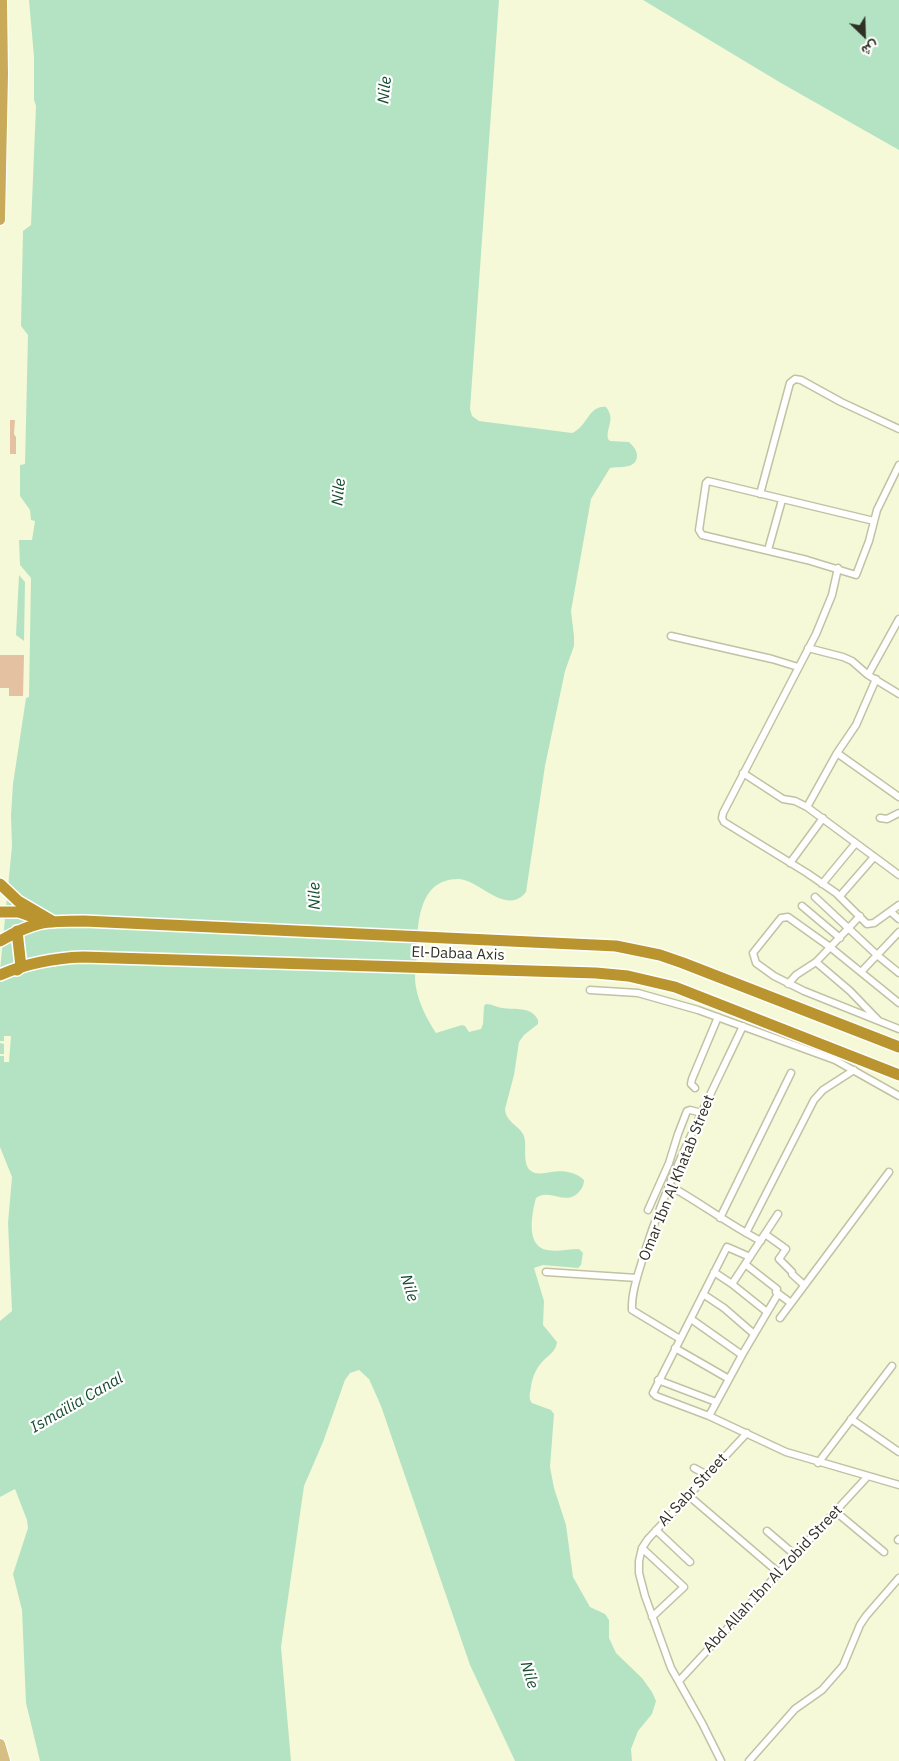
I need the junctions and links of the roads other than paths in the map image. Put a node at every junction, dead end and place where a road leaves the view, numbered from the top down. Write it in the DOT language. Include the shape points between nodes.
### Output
graph roads {
  1 [pos="2,0"];
  2 [pos="0,220"];
  3 [pos="899,429"];
  4 [pos="899,465"];
  5 [pos="760,494"];
  6 [pos="782,500"];
  7 [pos="874,521"];
  8 [pos="768,550"];
  9 [pos="838,568"];
  10 [pos="899,619"];
  11 [pos="671,636"];
  12 [pos="808,648"];
  13 [pos="798,667"];
  14 [pos="868,674"];
  15 [pos="876,679"];
  16 [pos="899,694"];
  17 [pos="837,753"];
  18 [pos="743,773"];
  19 [pos="899,797"];
  20 [pos="807,807"];
  21 [pos="899,813"];
  22 [pos="823,818"];
  23 [pos="880,818"];
  24 [pos="855,844"];
  25 [pos="874,857"];
  26 [pos="790,863"];
  27 [pos="899,875"];
  28 [pos="0,884"];
  29 [pos="822,884"];
  30 [pos="815,896"];
  31 [pos="840,896"];
  32 [pos="899,905"];
  33 [pos="802,906"];
  34 [pos="0,912"];
  35 [pos="891,912"];
  36 [pos="860,916"];
  37 [pos="899,919"];
  38 [pos="46,922"];
  39 [pos="850,928"];
  40 [pos="17,932"];
  41 [pos="899,932"];
  42 [pos="0,933"];
  43 [pos="840,938"];
  44 [pos="0,941"];
  45 [pos="830,947"];
  46 [pos="877,955"];
  47 [pos="816,962"];
  48 [pos="21,967"];
  49 [pos="861,972"];
  50 [pos="899,973"];
  51 [pos="0,975"];
  52 [pos="0,982"];
  53 [pos="788,984"];
  54 [pos="590,990"];
  55 [pos="899,1003"];
  56 [pos="718,1017"];
  57 [pos="879,1021"];
  58 [pos="743,1026"];
  59 [pos="899,1028"];
  60 [pos="899,1047"];
  61 [pos="854,1070"];
  62 [pos="791,1073"];
  63 [pos="899,1075"];
  64 [pos="695,1088"];
  65 [pos="898,1095"];
  66 [pos="702,1113"];
  67 [pos="889,1172"];
  68 [pos="670,1186"];
  69 [pos="648,1210"];
  70 [pos="778,1214"];
  71 [pos="720,1218"];
  72 [pos="746,1234"];
  73 [pos="765,1234"];
  74 [pos="760,1241"];
  75 [pos="750,1257"];
  76 [pos="745,1264"];
  77 [pos="546,1272"];
  78 [pos="714,1272"];
  79 [pos="637,1278"];
  80 [pos="732,1284"];
  81 [pos="804,1285"];
  82 [pos="704,1294"];
  83 [pos="778,1294"];
  84 [pos="791,1303"];
  85 [pos="767,1312"];
  86 [pos="780,1318"];
  87 [pos="691,1319"];
  88 [pos="754,1334"];
  89 [pos="680,1339"];
  90 [pos="675,1348"];
  91 [pos="742,1355"];
  92 [pos="892,1366"];
  93 [pos="729,1379"];
  94 [pos="658,1380"];
  95 [pos="716,1402"];
  96 [pos="709,1416"];
  97 [pos="851,1419"];
  98 [pos="747,1433"];
  99 [pos="899,1452"];
  100 [pos="818,1463"];
  101 [pos="694,1468"];
  102 [pos="707,1475"];
  103 [pos="868,1476"];
  104 [pos="899,1485"];
  105 [pos="689,1496"];
  106 [pos="836,1512"];
  107 [pos="656,1530"];
  108 [pos="767,1532"];
  109 [pos="642,1548"];
  110 [pos="884,1552"];
  111 [pos="795,1555"];
  112 [pos="690,1562"];
  113 [pos="779,1573"];
  114 [pos="899,1578"];
  115 [pos="652,1617"];
  116 [pos="678,1681"];
  117 [pos="0,1744"];
  118 [pos="6,1761"];
  119 [pos="721,1761"];
  120 [pos="750,1761"];
  1 -- 2 [label="highway"];
  3 -- 5 [label="street" via="795,379 790,383"];
  4 -- 7 [label="street"];
  5 -- 6 [label="street"];
  5 -- 8 [label="street" via="706,482 699,530 702,535"];
  6 -- 7 [label="street"];
  6 -- 8 [label="street"];
  7 -- 9 [label="street" via="857,574"];
  8 -- 9 [label="street"];
  9 -- 12 [label="street" via="827,608"];
  10 -- 14 [label="street"];
  11 -- 13 [label="street"];
  12 -- 13 [label="street"];
  12 -- 14 [label="street" via="843,657"];
  13 -- 18 [label="street"];
  14 -- 15 [label="street"];
  15 -- 16 [label="street"];
  15 -- 17 [label="street" via="856,725"];
  17 -- 19 [label="street"];
  17 -- 20 [label="street"];
  18 -- 20 [label="street" via="783,799"];
  18 -- 26 [label="street" via="722,813 722,820"];
  20 -- 22 [label="street"];
  21 -- 23 [label="street" via="888,819"];
  22 -- 24 [label="street"];
  22 -- 26 [label="street"];
  24 -- 25 [label="street"];
  24 -- 29 [label="street"];
  25 -- 27 [label="street"];
  25 -- 31 [label="street"];
  26 -- 29 [label="street"];
  28 -- 38 [label="highway"];
  29 -- 31 [label="street"];
  30 -- 39 [label="street"];
  31 -- 36 [label="street"];
  32 -- 35 [label="street"];
  33 -- 43 [label="street"];
  34 -- 38 [label="highway" via="19,912"];
  35 -- 36 [label="street" via="872,924 867,924"];
  35 -- 37 [label="street"];
  36 -- 39 [label="street"];
  38 -- 40 [label="highway"];
  38 -- 60 [label="highway, El-Dabaa Axis" via="616,946 683,963"];
  39 -- 43 [label="street"];
  39 -- 46 [label="street"];
  40 -- 42 [label="main road"];
  40 -- 44 [label="highway"];
  40 -- 48 [label="highway"];
  41 -- 46 [label="street"];
  43 -- 45 [label="street"];
  45 -- 47 [label="street"];
  45 -- 49 [label="street"];
  45 -- 53 [label="street" via="788,917 781,918 754,950 753,956 762,968"];
  46 -- 49 [label="street"];
  46 -- 50 [label="street"];
  47 -- 53 [label="street"];
  47 -- 57 [label="street"];
  48 -- 51 [label="highway, El-Dabaa Axis"];
  48 -- 52 [label="highway"];
  48 -- 63 [label="highway, El-Dabaa Axis" via="56,959 83,958 628,976 675,987"];
  49 -- 55 [label="street"];
  53 -- 57 [label="street"];
  54 -- 56 [label="street" via="638,993"];
  56 -- 58 [label="street"];
  56 -- 64 [label="street" via="692,1079 691,1084"];
  57 -- 59 [label="street"];
  58 -- 61 [label="street"];
  58 -- 66 [label="street, Omar Ibn Al Khatab Street"];
  61 -- 65 [label="street"];
  61 -- 72 [label="street" via="823,1090 814,1100"];
  62 -- 71 [label="street"];
  66 -- 68 [label="street, Omar Ibn Al Khatab Street"];
  66 -- 69 [label="street" via="687,1111 670,1163"];
  67 -- 81 [label="street"];
  68 -- 71 [label="street"];
  68 -- 79 [label="street, Omar Ibn Al Khatab Street"];
  70 -- 73 [label="street"];
  71 -- 72 [label="street"];
  72 -- 74 [label="street"];
  73 -- 74 [label="street"];
  73 -- 81 [label="street" via="786,1249 779,1259"];
  74 -- 75 [label="street"];
  75 -- 76 [label="street"];
  75 -- 78 [label="street" via="727,1247"];
  76 -- 80 [label="street"];
  76 -- 83 [label="street" via="777,1289"];
  77 -- 79 [label="street"];
  78 -- 80 [label="street"];
  78 -- 82 [label="street"];
  79 -- 89 [label="street, Omar Ibn Al Khatab Street" via="632,1310"];
  80 -- 85 [label="street"];
  81 -- 84 [label="street"];
  82 -- 87 [label="street"];
  82 -- 88 [label="street"];
  83 -- 84 [label="street"];
  83 -- 85 [label="street"];
  84 -- 86 [label="street"];
  85 -- 88 [label="street"];
  87 -- 89 [label="street"];
  87 -- 91 [label="street"];
  88 -- 91 [label="street"];
  89 -- 90 [label="street"];
  90 -- 93 [label="street"];
  90 -- 94 [label="street"];
  91 -- 93 [label="street"];
  92 -- 97 [label="street"];
  93 -- 95 [label="street"];
  94 -- 95 [label="street"];
  94 -- 96 [label="street" via="653,1390 656,1396"];
  95 -- 96 [label="street"];
  96 -- 98 [label="street"];
  97 -- 99 [label="street"];
  97 -- 100 [label="street"];
  98 -- 100 [label="street"];
  98 -- 102 [label="street, Al Sabr Street"];
  100 -- 103 [label="street"];
  101 -- 102 [label="street"];
  102 -- 105 [label="street, Al Sabr Street"];
  103 -- 104 [label="street"];
  103 -- 106 [label="street, Abd Allah Ibn Al Zobid Street"];
  105 -- 107 [label="street, Al Sabr Street"];
  105 -- 113 [label="street"];
  106 -- 110 [label="street"];
  106 -- 111 [label="street, Abd Allah Ibn Al Zobid Street"];
  107 -- 109 [label="street, Al Sabr Street"];
  107 -- 112 [label="street"];
  108 -- 111 [label="street"];
  109 -- 115 [label="street" via="639,1573"];
  109 -- 115 [label="street" via="684,1586"];
  111 -- 113 [label="street, Abd Allah Ibn Al Zobid Street"];
  113 -- 116 [label="street, Abd Allah Ibn Al Zobid Street"];
  114 -- 120 [label="street" via="866,1616 843,1666 822,1690 795,1709"];
  115 -- 116 [label="street"];
  116 -- 119 [label="street"];
  117 -- 118 [label="main road"];
}
